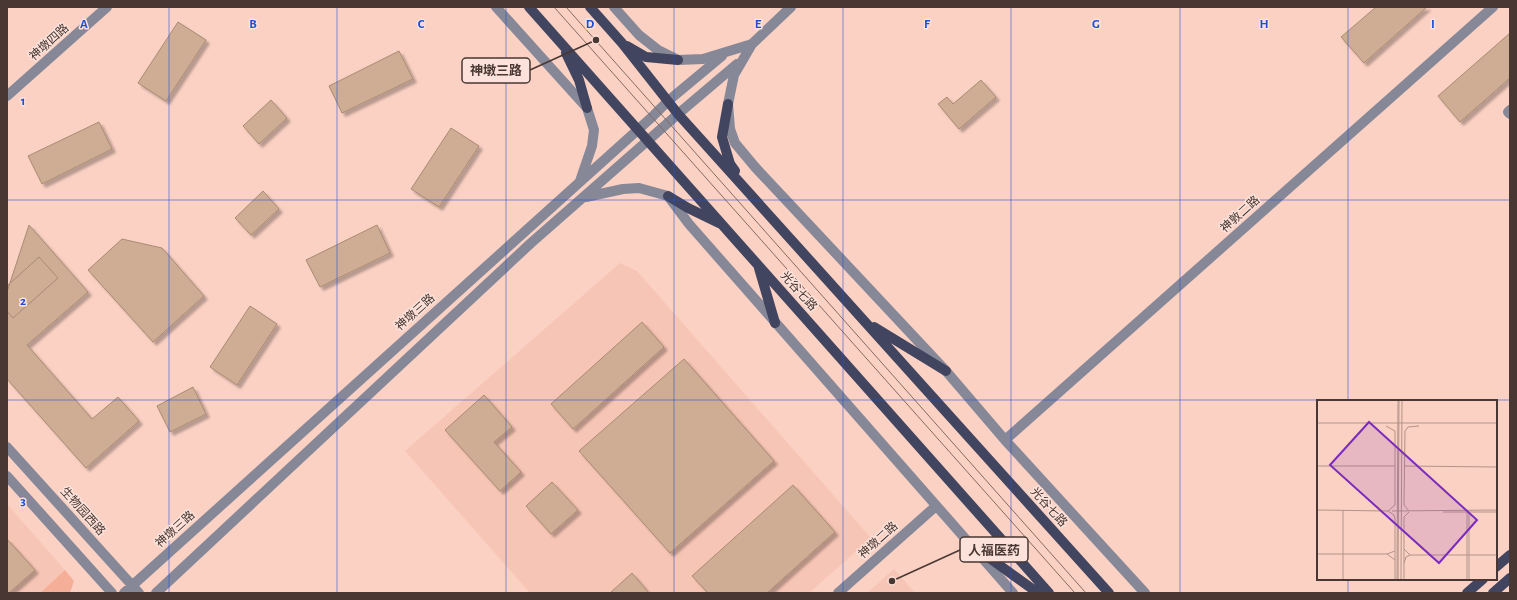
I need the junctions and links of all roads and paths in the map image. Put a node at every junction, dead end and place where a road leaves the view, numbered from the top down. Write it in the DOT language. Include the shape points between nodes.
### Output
graph roads {
  1 [pos="108,7"];
  2 [pos="496,7"];
  3 [pos="529,7"];
  4 [pos="590,7"];
  5 [pos="614,7"];
  6 [pos="791,7"];
  7 [pos="1493,7"];
  8 [pos="560,41"];
  9 [pos="622,43"];
  10 [pos="752,44"];
  11 [pos="726,52"];
  12 [pos="743,59"];
  13 [pos="678,60"];
  14 [pos="7,96"];
  15 [pos="668,101"];
  16 [pos="728,104"];
  17 [pos="587,108"];
  18 [pos="1510,110"];
  19 [pos="678,114"];
  20 [pos="1510,114"];
  21 [pos="639,129"];
  22 [pos="649,141"];
  23 [pos="580,182"];
  24 [pos="668,196"];
  25 [pos="584,197"];
  26 [pos="754,199"];
  27 [pos="723,225"];
  28 [pos="758,264"];
  29 [pos="864,320"];
  30 [pos="775,323"];
  31 [pos="946,371"];
  32 [pos="1005,440"];
  33 [pos="7,447"];
  34 [pos="7,476"];
  35 [pos="936,506"];
  36 [pos="970,544"];
  37 [pos="1510,555"];
  38 [pos="1497,566"];
  39 [pos="1510,578"];
  40 [pos="1481,580"];
  41 [pos="135,589"];
  42 [pos="112,593"];
  43 [pos="124,593"];
  44 [pos="156,593"];
  45 [pos="838,593"];
  46 [pos="1012,593"];
  47 [pos="1038,593"];
  48 [pos="1049,593"];
  49 [pos="1109,593"];
  50 [pos="1145,593"];
  51 [pos="1467,593"];
  52 [pos="1493,593"];
  1 -- 14 [label="street, 神墩四路"];
  2 -- 17 [label="street"];
  3 -- 8 [label="main road, 光谷七路"];
  4 -- 9 [label="main road, 光谷七路"];
  5 -- 13 [label="street" via="639,35 658,50"];
  6 -- 10 [label="street"];
  7 -- 32 [label="street, 神敦二路"];
  8 -- 17 [label="main road" via="579,80"];
  8 -- 21 [label="main road, 光谷七路"];
  9 -- 13 [label="main road" via="646,57"];
  9 -- 15 [label="main road, 光谷七路"];
  10 -- 11 [label="street"];
  10 -- 12 [label="street"];
  11 -- 13 [label="street" via="703,59"];
  11 -- 15 [label="street, 神墩三路"];
  12 -- 16 [label="street" via="734,75"];
  12 -- 19 [label="street"];
  15 -- 19 [label="main road, 光谷七路"];
  15 -- 21 [label="street, 神墩三路"];
  16 -- 26 [label="main road" via="722,137 730,164"];
  16 -- 31 [label="street" via="730,129 735,143"];
  17 -- 23 [label="street" via="594,130 592,146"];
  18 -- 20 [label="street"];
  19 -- 22 [label="street"];
  19 -- 26 [label="main road, 光谷七路"];
  21 -- 22 [label="main road, 光谷七路"];
  21 -- 23 [label="street, 神墩三路"];
  22 -- 25 [label="street"];
  22 -- 27 [label="main road, 光谷七路"];
  23 -- 41 [label="street, 神墩三路"];
  24 -- 25 [label="street" via="639,188"];
  24 -- 27 [label="main road"];
  24 -- 30 [label="street"];
  25 -- 44 [label="street" via="531,243"];
  26 -- 29 [label="main road, 光谷七路"];
  27 -- 28 [label="main road, 光谷七路"];
  28 -- 30 [label="main road"];
  28 -- 48 [label="main road, 光谷七路"];
  29 -- 31 [label="main road"];
  29 -- 49 [label="main road, 光谷七路"];
  30 -- 35 [label="street"];
  31 -- 32 [label="street"];
  32 -- 50 [label="street"];
  33 -- 41 [label="street, 生物园西路"];
  34 -- 42 [label="street"];
  35 -- 36 [label="street"];
  35 -- 45 [label="street, 神墩二路"];
  36 -- 46 [label="street"];
  36 -- 47 [label="main road"];
  37 -- 38 [label="main road"];
  39 -- 52 [label="main road"];
  40 -- 51 [label="main road"];
  41 -- 43 [label="street, 神墩三路"];
}
